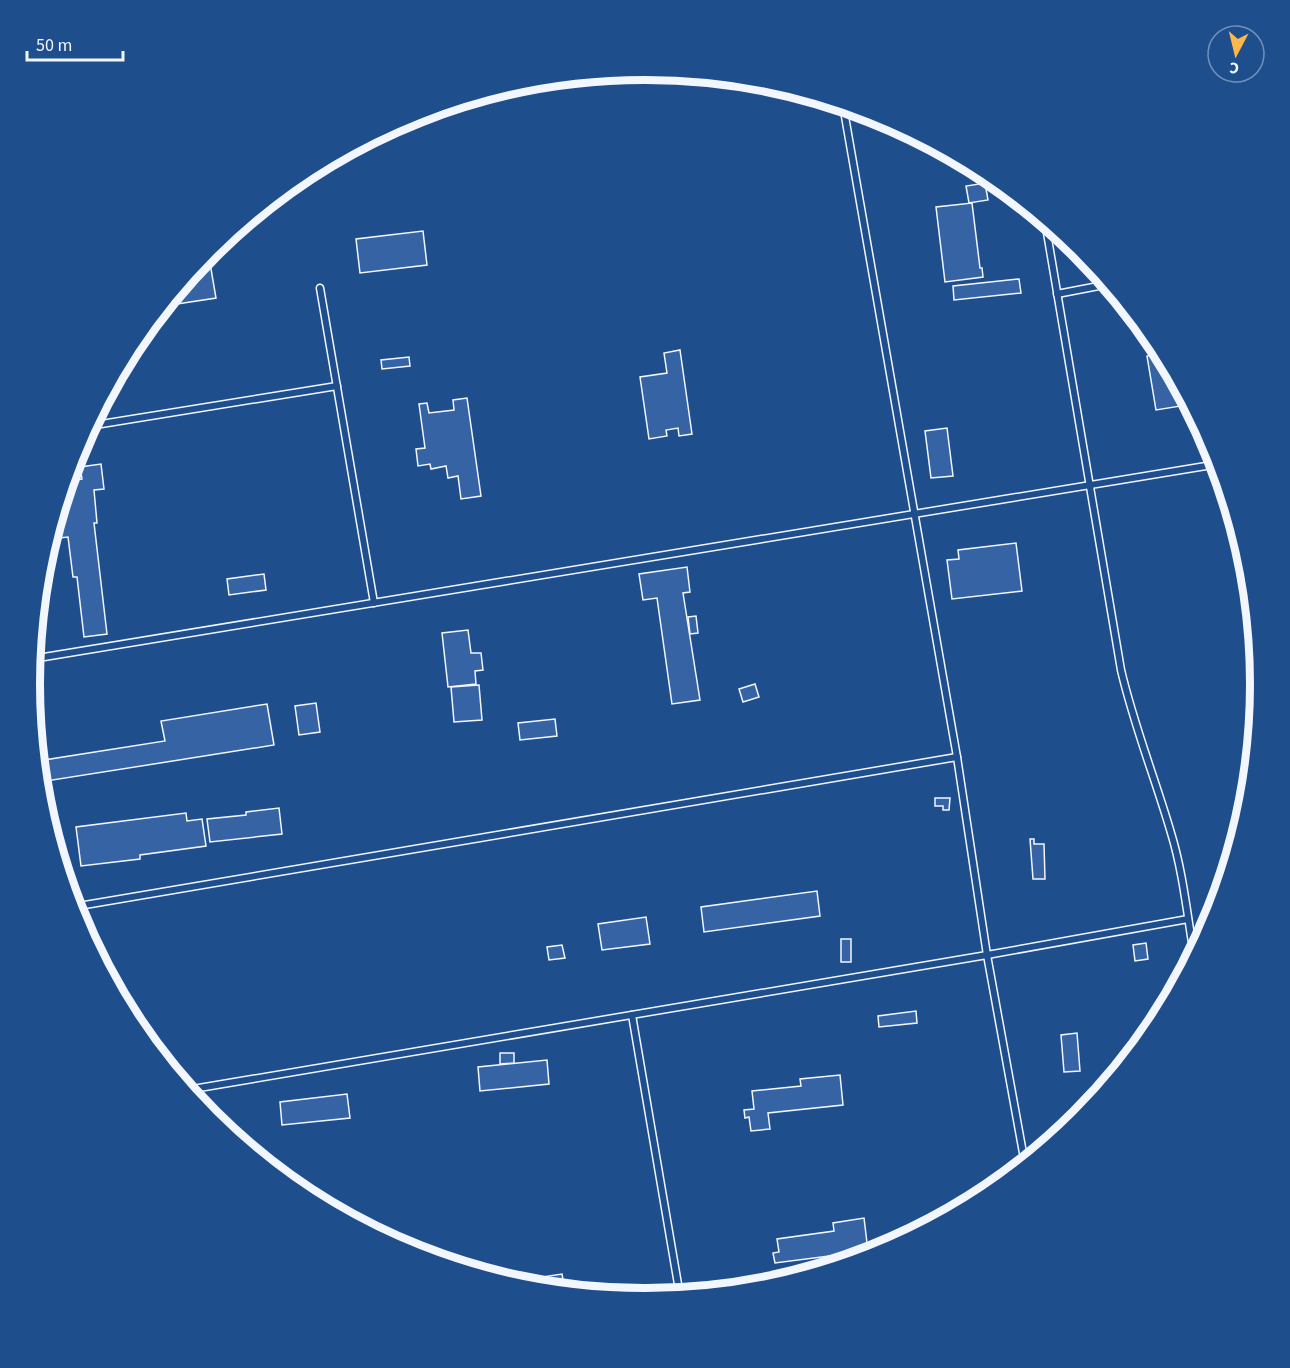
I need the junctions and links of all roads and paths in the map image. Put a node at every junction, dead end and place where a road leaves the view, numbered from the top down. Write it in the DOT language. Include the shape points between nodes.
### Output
graph roads {
  1 [pos="845,114"];
  2 [pos="1047,233"];
  3 [pos="1100,286"];
  4 [pos="320,288"];
  5 [pos="1058,294"];
  6 [pos="337,386"];
  7 [pos="100,424"];
  8 [pos="1208,466"];
  9 [pos="1089,486"];
  10 [pos="915,514"];
  11 [pos="374,603"];
  12 [pos="41,658"];
  13 [pos="957,757"];
  14 [pos="83,905"];
  15 [pos="1188,919"];
  16 [pos="1192,940"];
  17 [pos="987,956"];
  18 [pos="632,1015"];
  19 [pos="196,1088"];
  20 [pos="1023,1155"];
  21 [pos="678,1287"];
  1 -- 10 [label="lane"];
  2 -- 5 [label="lane"];
  3 -- 5 [label="lane"];
  4 -- 6 [label="lane"];
  5 -- 9 [label="lane"];
  6 -- 7 [label="lane"];
  6 -- 11 [label="lane"];
  8 -- 9 [label="lane"];
  9 -- 10 [label="lane"];
  9 -- 15 [label="lane" via="1121,670 1171,834"];
  10 -- 11 [label="lane"];
  10 -- 13 [label="lane"];
  11 -- 12 [label="lane"];
  13 -- 14 [label="lane"];
  13 -- 17 [label="lane"];
  15 -- 16 [label="lane"];
  15 -- 17 [label="lane"];
  17 -- 18 [label="lane"];
  17 -- 20 [label="lane"];
  18 -- 19 [label="lane"];
  18 -- 21 [label="lane"];
}
